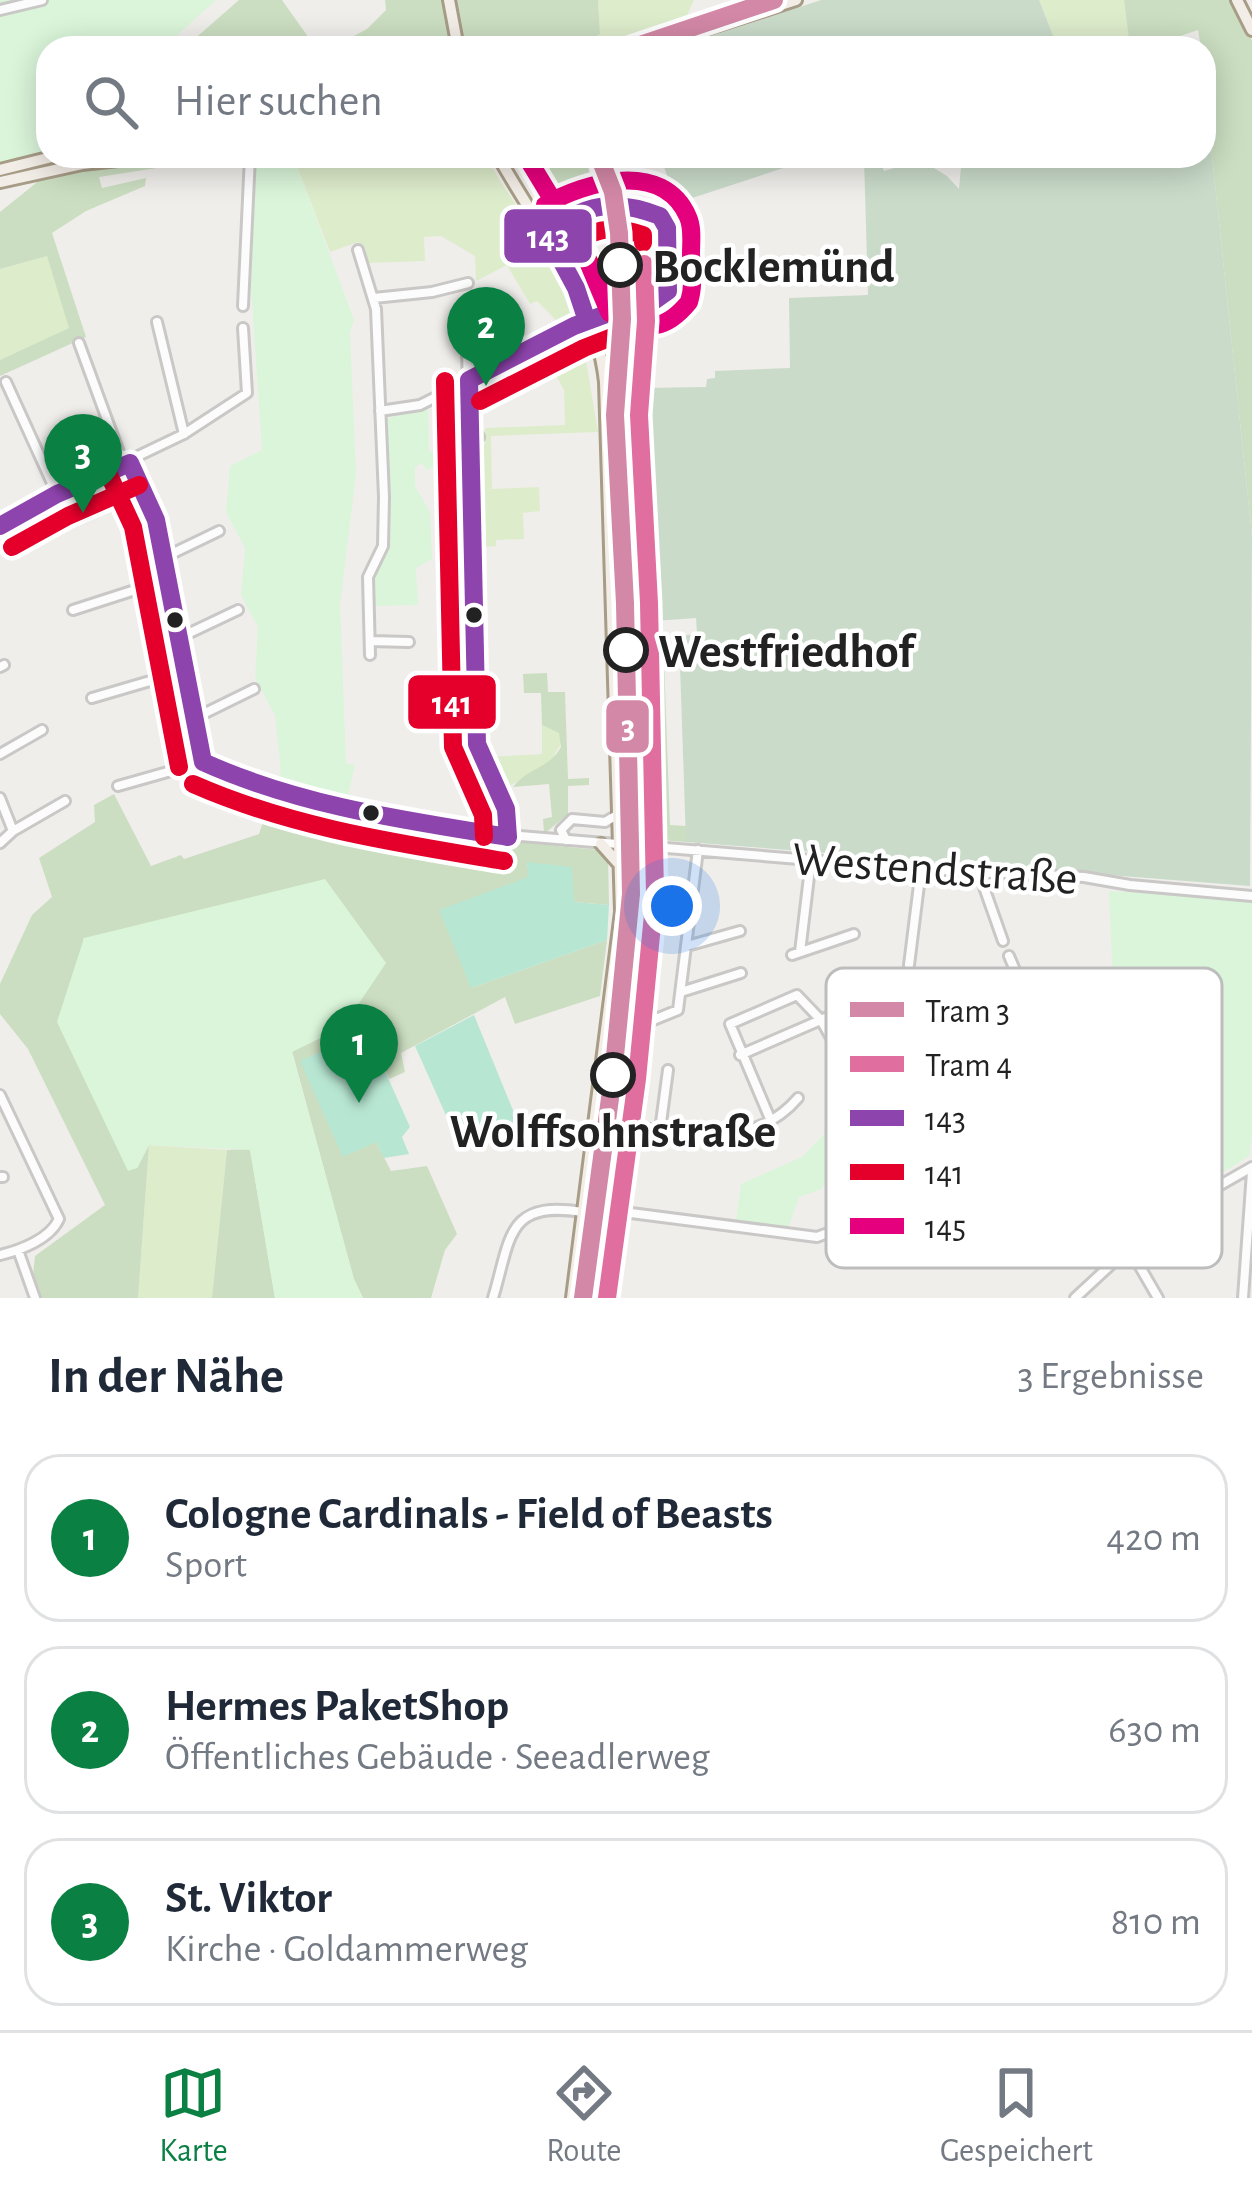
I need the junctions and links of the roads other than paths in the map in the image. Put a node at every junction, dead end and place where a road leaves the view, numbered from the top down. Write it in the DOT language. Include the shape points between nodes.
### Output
graph roads {
  1 [pos="42,0"];
  2 [pos="449,0"];
  3 [pos="796,0"];
  4 [pos="1237,0"];
  5 [pos="0,10"];
  6 [pos="1252,30"];
  7 [pos="456,36"];
  8 [pos="685,36"];
  9 [pos="36,161"];
  10 [pos="64,168"];
  11 [pos="250,168"];
  12 [pos="505,168"];
  13 [pos="0,170"];
  14 [pos="0,182"];
  15 [pos="358,250"];
  16 [pos="468,283"];
  17 [pos="374,298"];
  18 [pos="244,306"];
  19 [pos="466,310"];
  20 [pos="587,321"];
  21 [pos="158,322"];
  22 [pos="243,328"];
  23 [pos="79,343"];
  24 [pos="469,380"];
  25 [pos="6,382"];
  26 [pos="380,411"];
  27 [pos="184,434"];
  28 [pos="127,465"];
  29 [pos="57,494"];
  30 [pos="0,526"];
  31 [pos="219,531"];
  32 [pos="165,557"];
  33 [pos="169,579"];
  34 [pos="73,610"];
  35 [pos="238,610"];
  36 [pos="179,638"];
  37 [pos="370,641"];
  38 [pos="409,641"];
  39 [pos="370,655"];
  40 [pos="184,671"];
  41 [pos="254,689"];
  42 [pos="92,698"];
  43 [pos="193,719"];
  44 [pos="42,730"];
  45 [pos="0,754"];
  46 [pos="203,762"];
  47 [pos="118,786"];
  48 [pos="0,798"];
  49 [pos="65,801"];
  50 [pos="617,814"];
  51 [pos="562,825"];
  52 [pos="13,831"];
  53 [pos="508,836"];
  54 [pos="543,839"];
  55 [pos="566,840"];
  56 [pos="0,843"];
  57 [pos="601,844"];
  58 [pos="618,845"];
  59 [pos="698,850"];
  60 [pos="811,860"];
  61 [pos="618,865"];
  62 [pos="922,869"];
  63 [pos="979,873"];
  64 [pos="1252,896"];
  65 [pos="740,931"];
  66 [pos="854,934"];
  67 [pos="1003,941"];
  68 [pos="687,946"];
  69 [pos="1009,956"];
  70 [pos="909,965"];
  71 [pos="1014,968"];
  72 [pos="741,973"];
  73 [pos="681,992"];
  74 [pos="826,1018"];
  75 [pos="821,1020"];
  76 [pos="826,1029"];
  77 [pos="740,1055"];
  78 [pos="668,1070"];
  79 [pos="0,1096"];
  80 [pos="798,1097"];
  81 [pos="771,1120"];
  82 [pos="612,1126"];
  83 [pos="660,1130"];
  84 [pos="1252,1170"];
  85 [pos="1222,1186"];
  86 [pos="600,1209"];
  87 [pos="582,1212"];
  88 [pos="826,1234"];
  89 [pos="18,1250"];
  90 [pos="0,1256"];
  91 [pos="1106,1268"];
  92 [pos="1141,1268"];
  93 [pos="35,1298"];
  94 [pos="493,1298"];
  95 [pos="570,1298"];
  96 [pos="589,1298"];
  97 [pos="1075,1298"];
  98 [pos="1158,1298"];
  99 [pos="1243,1298"];
  1 -- 5 [label="street"];
  2 -- 7 [label="main road"];
  3 -- 8 [label="main road"];
  4 -- 6 [label="main road"];
  9 -- 13 [label="main road"];
  10 -- 14 [label="main road"];
  11 -- 18 [label="street"];
  12 -- 20 [label="main road" via="562,261"];
  15 -- 17 [label="street"];
  16 -- 17 [label="street"];
  17 -- 26 [label="street"];
  19 -- 24 [label="street"];
  20 -- 24 [label="street"];
  20 -- 50 [label="main road" via="603,389"];
  21 -- 27 [label="street"];
  22 -- 27 [label="street" via="248,393"];
  23 -- 28 [label="street"];
  24 -- 26 [label="street" via="413,408"];
  24 -- 53 [label="street" via="477,744 506,798"];
  25 -- 29 [label="street"];
  26 -- 37 [label="street" via="384,540 368,578"];
  27 -- 28 [label="street"];
  28 -- 29 [label="street"];
  28 -- 32 [label="street" via="157,520"];
  29 -- 30 [label="street"];
  31 -- 32 [label="street"];
  32 -- 33 [label="street"];
  33 -- 34 [label="street"];
  33 -- 36 [label="street"];
  35 -- 36 [label="street"];
  36 -- 40 [label="street"];
  37 -- 38 [label="street"];
  37 -- 39 [label="street"];
  40 -- 42 [label="street"];
  40 -- 43 [label="street"];
  41 -- 43 [label="street"];
  43 -- 46 [label="street"];
  44 -- 45 [label="street"];
  46 -- 47 [label="street"];
  46 -- 53 [label="street, Westendstraße" via="357,814"];
  48 -- 52 [label="street"];
  49 -- 52 [label="street"];
  50 -- 51 [label="street"];
  50 -- 58 [label="main road"];
  51 -- 54 [label="street"];
  51 -- 55 [label="street"];
  52 -- 56 [label="street"];
  53 -- 54 [label="street, Westendstraße"];
  54 -- 55 [label="street, Westendstraße"];
  55 -- 57 [label="street, Westendstraße"];
  57 -- 58 [label="street, Westendstraße"];
  57 -- 61 [label="main road"];
  58 -- 59 [label="street, Westendstraße"];
  58 -- 61 [label="main road"];
  59 -- 60 [label="street, Westendstraße"];
  59 -- 68 [label="street"];
  60 -- 62 [label="street, Westendstraße"];
  60 -- 66 [label="street" via="796,954"];
  61 -- 87 [label="main road" via="620,912"];
  62 -- 63 [label="street, Westendstraße"];
  62 -- 70 [label="street"];
  63 -- 64 [label="street, Westendstraße"];
  63 -- 67 [label="street"];
  65 -- 68 [label="street"];
  68 -- 73 [label="street"];
  69 -- 71 [label="street"];
  72 -- 73 [label="street"];
  73 -- 82 [label="street" via="675,1013 621,1038"];
  74 -- 75 [label="street"];
  75 -- 76 [label="street"];
  75 -- 77 [label="street"];
  75 -- 77 [label="street" via="793,994 734,1019"];
  77 -- 81 [label="street"];
  78 -- 83 [label="street"];
  79 -- 89 [label="street" via="59,1219"];
  80 -- 81 [label="street"];
  81 -- 83 [label="street" via="730,1136"];
  82 -- 83 [label="street"];
  82 -- 86 [label="street"];
  84 -- 85 [label="street"];
  84 -- 99 [label="street"];
  86 -- 88 [label="street"];
  86 -- 96 [label="street"];
  87 -- 94 [label="street" via="543,1208 521,1220"];
  87 -- 95 [label="main road"];
  89 -- 90 [label="street"];
  89 -- 93 [label="street"];
  91 -- 97 [label="street"];
  92 -- 98 [label="street"];
}
